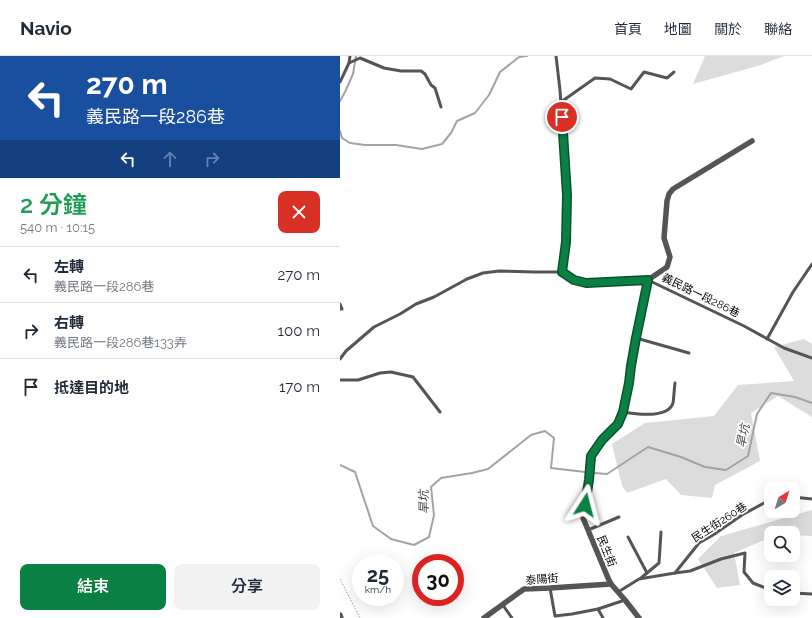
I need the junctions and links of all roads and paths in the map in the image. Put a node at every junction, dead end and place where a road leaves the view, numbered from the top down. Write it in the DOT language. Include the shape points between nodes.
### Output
graph roads {
  1 [pos="350,56"];
  2 [pos="556,56"];
  3 [pos="349,63"];
  4 [pos="674,72"];
  5 [pos="340,82"];
  6 [pos="560,102"];
  7 [pos="441,108"];
  8 [pos="752,141"];
  9 [pos="812,264"];
  10 [pos="562,272"];
  11 [pos="648,280"];
  12 [pos="340,304"];
  13 [pos="340,309"];
  14 [pos="636,338"];
  15 [pos="767,339"];
  16 [pos="689,353"];
  17 [pos="812,358"];
  18 [pos="340,360"];
  19 [pos="340,380"];
  20 [pos="675,384"];
  21 [pos="440,412"];
  22 [pos="623,412"];
  23 [pos="800,498"];
  24 [pos="812,499"];
  25 [pos="764,503"];
  26 [pos="619,517"];
  27 [pos="588,530"];
  28 [pos="661,532"];
  29 [pos="628,537"];
  30 [pos="647,573"];
  31 [pos="675,573"];
  32 [pos="340,579"];
  33 [pos="639,579"];
  34 [pos="611,584"];
  35 [pos="764,587"];
  36 [pos="550,588"];
  37 [pos="618,592"];
  38 [pos="800,593"];
  39 [pos="812,594"];
  40 [pos="625,600"];
  41 [pos="502,604"];
  42 [pos="598,609"];
  43 [pos="572,614"];
  44 [pos="340,615"];
  45 [pos="341,618"];
  46 [pos="360,618"];
  47 [pos="484,618"];
  48 [pos="512,618"];
  49 [pos="574,618"];
  50 [pos="602,618"];
  51 [pos="639,618"];
  1 -- 3 [label="lane"];
  2 -- 6 [label="lane"];
  3 -- 5 [label="lane"];
  3 -- 7 [label="lane" via="360,58 384,68 421,71 435,88"];
  4 -- 6 [label="lane" via="667,78 644,72 631,89 610,79 595,78"];
  6 -- 10 [label="lane" via="567,195 566,242"];
  8 -- 11 [label="street" via="673,189 669,194 664,238 670,257 668,267"];
  9 -- 15 [label="lane" via="792,292"];
  10 -- 11 [label="lane, 義民路一段286巷" via="574,280 586,283"];
  10 -- 18 [label="lane, 義民路一段286巷" via="499,271 467,279 374,327 346,351"];
  11 -- 14 [label="street, 民生街"];
  11 -- 15 [label="lane, 義民路一段286巷"];
  12 -- 13 [label="lane"];
  14 -- 16 [label="lane"];
  14 -- 22 [label="street, 民生街"];
  15 -- 17 [label="lane, 義民路一段286巷"];
  19 -- 21 [label="lane" via="358,380 391,372 413,377"];
  20 -- 22 [label="lane" via="673,404 669,409 650,415"];
  22 -- 27 [label="street, 民生街" via="618,424 591,456 583,518"];
  23 -- 24 [label="lane"];
  25 -- 31 [label="lane, 民生街260巷" via="699,542"];
  26 -- 27 [label="lane"];
  27 -- 34 [label="street, 民生街"];
  28 -- 30 [label="lane" via="659,563"];
  29 -- 30 [label="lane"];
  30 -- 33 [label="lane"];
  31 -- 33 [label="lane"];
  31 -- 35 [label="lane" via="690,571 745,553 744,572 753,582"];
  32 -- 46 [label="path"];
  33 -- 37 [label="lane"];
  34 -- 36 [label="street, 泰陽街"];
  34 -- 37 [label="street, 民生街"];
  36 -- 41 [label="street, 泰陽街" via="524,589"];
  36 -- 43 [label="lane" via="555,616"];
  37 -- 40 [label="street, 民生街"];
  38 -- 39 [label="lane"];
  40 -- 42 [label="lane"];
  40 -- 51 [label="street, 民生街"];
  41 -- 47 [label="street, 泰陽街"];
  41 -- 48 [label="lane"];
  42 -- 43 [label="lane"];
  42 -- 50 [label="lane"];
  43 -- 49 [label="lane"];
  44 -- 45 [label="street"];
}
